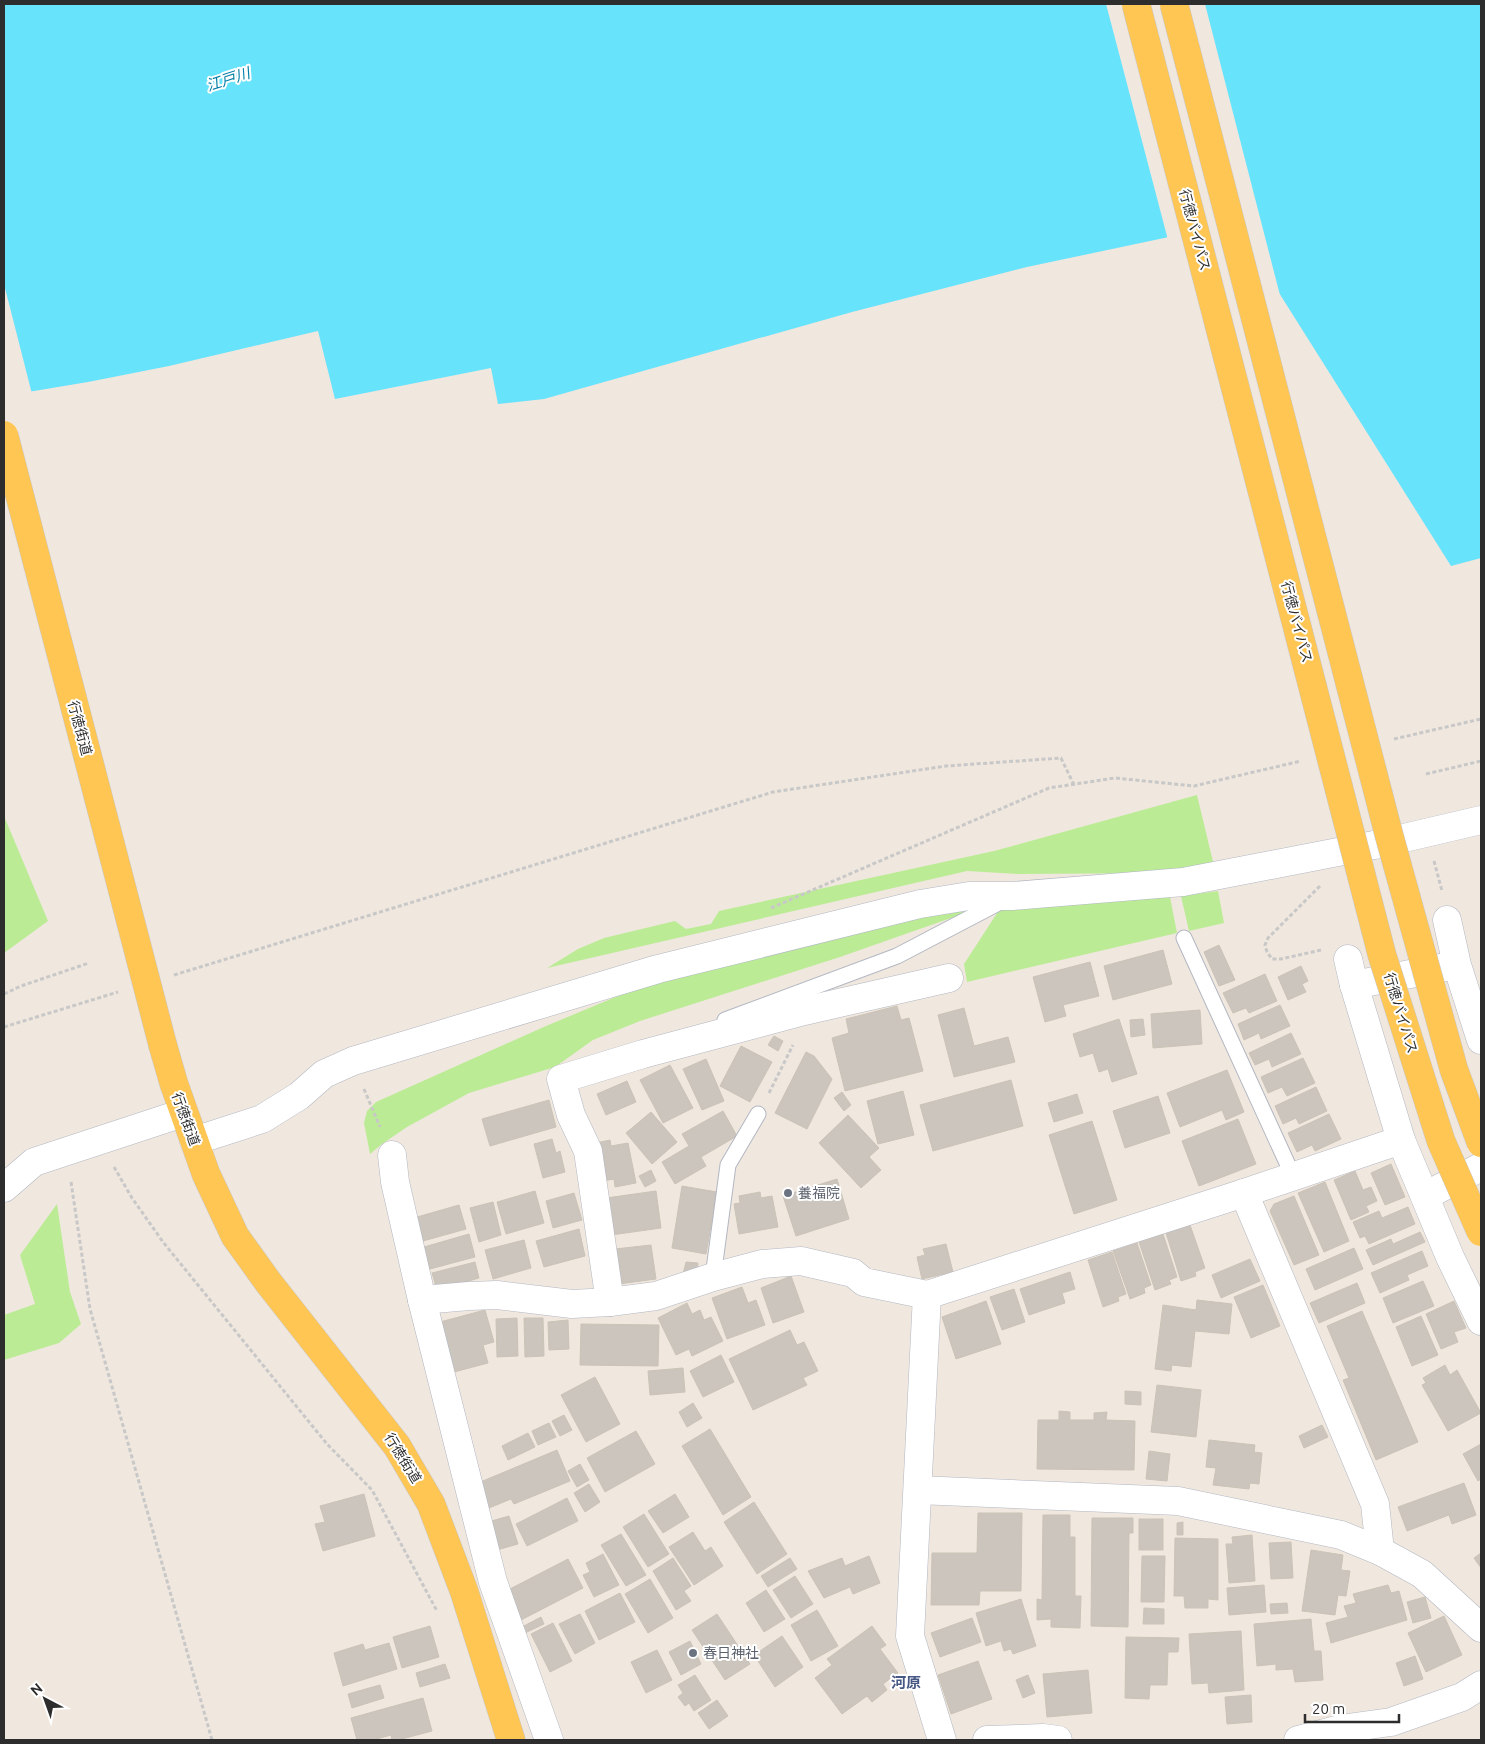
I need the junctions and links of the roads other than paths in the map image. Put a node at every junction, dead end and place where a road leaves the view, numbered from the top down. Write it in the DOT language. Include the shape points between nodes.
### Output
graph roads {
  1 [pos="1136,4"];
  2 [pos="1174,4"];
  3 [pos="4,435"];
  4 [pos="1481,820"];
  5 [pos="1012,896"];
  6 [pos="1447,920"];
  7 [pos="1184,938"];
  8 [pos="1457,965"];
  9 [pos="949,978"];
  10 [pos="1481,1040"];
  11 [pos="675,1045"];
  12 [pos="183,1113"];
  13 [pos="758,1114"];
  14 [pos="1401,1140"];
  15 [pos="194,1141"];
  16 [pos="1481,1143"];
  17 [pos="392,1155"];
  18 [pos="1481,1167"];
  19 [pos="1293,1176"];
  20 [pos="4,1188"];
  21 [pos="1244,1193"];
  22 [pos="1425,1196"];
  23 [pos="1481,1232"];
  24 [pos="713,1277"];
  25 [pos="927,1295"];
  26 [pos="422,1300"];
  27 [pos="610,1302"];
  28 [pos="1481,1321"];
  29 [pos="918,1490"];
  30 [pos="1380,1550"];
  31 [pos="1481,1628"];
  32 [pos="1481,1685"];
  33 [pos="547,1735"];
  34 [pos="511,1740"];
  35 [pos="519,1740"];
  36 [pos="942,1740"];
  37 [pos="999,1740"];
  38 [pos="1058,1740"];
  39 [pos="1298,1740"];
  1 -- 23 [label="main road, 行徳バイパス, bridge" via="1382,955 1441,1141"];
  2 -- 16 [label="main road, bridge" via="1391,845 1454,1070"];
  3 -- 12 [label="main road, 行徳街道, bridge"];
  4 -- 5 [label="street" via="1374,845 1183,882"];
  5 -- 11 [label="lane" via="897,956 725,1020"];
  5 -- 15 [label="street" via="969,896 920,904 644,973 353,1061 324,1074 299,1096 262,1119"];
  6 -- 8 [label="street"];
  7 -- 19 [label="lane"];
  8 -- 10 [label="street"];
  8 -- 14 [label="street" via="1343,964"];
  9 -- 11 [label="street"];
  11 -- 27 [label="street" via="562,1080 571,1115 588,1151"];
  12 -- 15 [label="main road, 行徳街道"];
  12 -- 20 [label="street" via="34,1162"];
  13 -- 24 [label="lane" via="728,1165"];
  14 -- 19 [label="street"];
  14 -- 22 [label="street"];
  15 -- 34 [label="main road, 行徳街道" via="235,1236 397,1446 431,1504 464,1591"];
  17 -- 26 [label="street" via="395,1182"];
  18 -- 22 [label="street"];
  19 -- 21 [label="street"];
  21 -- 25 [label="street"];
  21 -- 30 [label="street" via="1375,1504"];
  22 -- 28 [label="street" via="1450,1258"];
  24 -- 25 [label="street" via="762,1264 801,1261 853,1273 864,1282"];
  24 -- 27 [label="street" via="656,1296"];
  25 -- 29 [label="street"];
  26 -- 27 [label="street" via="497,1295 572,1304"];
  26 -- 33 [label="street" via="493,1582"];
  29 -- 30 [label="street" via="1178,1500 1341,1535"];
  29 -- 36 [label="street" via="910,1636"];
  30 -- 31 [label="street" via="1422,1574"];
  32 -- 39 [label="street" via="1462,1697 1392,1722 1340,1729"];
  33 -- 35 [label="street"];
  37 -- 38 [label="street"];
}
